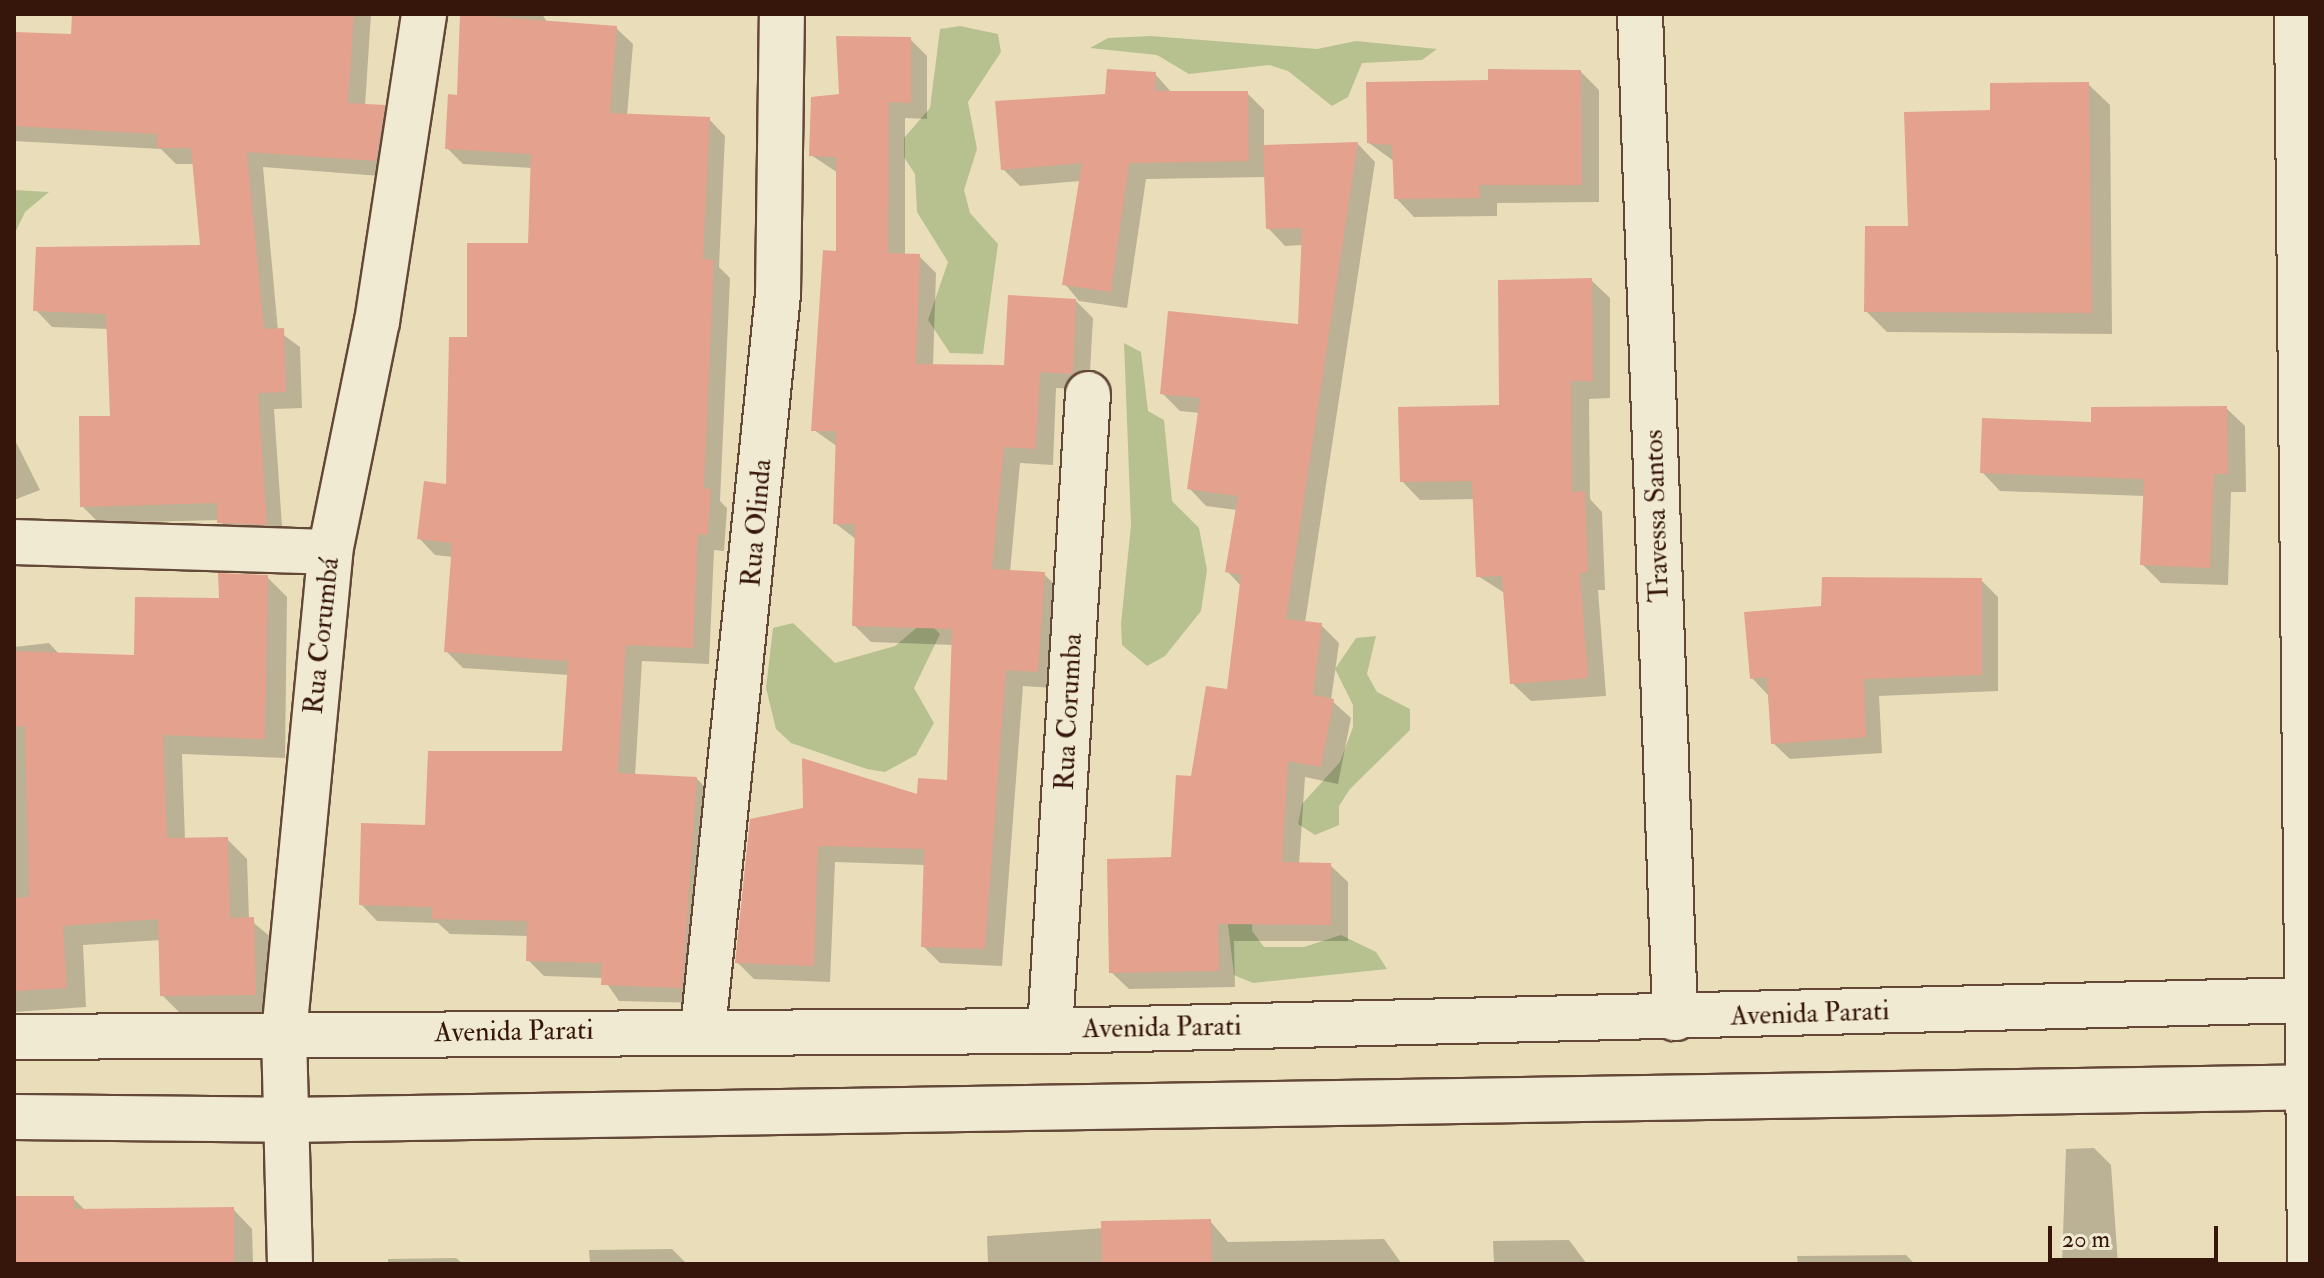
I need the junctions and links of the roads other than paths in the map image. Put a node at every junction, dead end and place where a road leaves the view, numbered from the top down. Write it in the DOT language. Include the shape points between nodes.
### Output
graph roads {
  1 [pos="424,14"];
  2 [pos="782,14"];
  3 [pos="1640,14"];
  4 [pos="2297,14"];
  5 [pos="1088,394"];
  6 [pos="14,542"];
  7 [pos="330,552"];
  8 [pos="2306,1000"];
  9 [pos="1675,1018"];
  10 [pos="703,1030"];
  11 [pos="1050,1031"];
  12 [pos="284,1034"];
  13 [pos="14,1037"];
  14 [pos="2307,1087"];
  15 [pos="14,1117"];
  16 [pos="286,1120"];
  17 [pos="290,1264"];
  18 [pos="2310,1264"];
  1 -- 7 [label="street, Rua Corumbá" via="377,322"];
  2 -- 10 [label="street, Rua Olinda" via="778,294"];
  3 -- 9 [label="street, Travessa Santos"];
  4 -- 8 [label="street"];
  5 -- 11 [label="street, Rua Corumba"];
  6 -- 7 [label="street"];
  7 -- 12 [label="street, Rua Corumbá"];
  8 -- 9 [label="street, Avenida Parati"];
  8 -- 14 [label="street"];
  9 -- 11 [label="street, Avenida Parati"];
  10 -- 11 [label="street, Avenida Parati"];
  10 -- 12 [label="street, Avenida Parati"];
  12 -- 13 [label="street, Avenida Parati"];
  12 -- 16 [label="street, Rua Corumbá"];
  14 -- 16 [label="street"];
  14 -- 18 [label="street"];
  15 -- 16 [label="street"];
  16 -- 17 [label="street, Rua Corumbá"];
}
